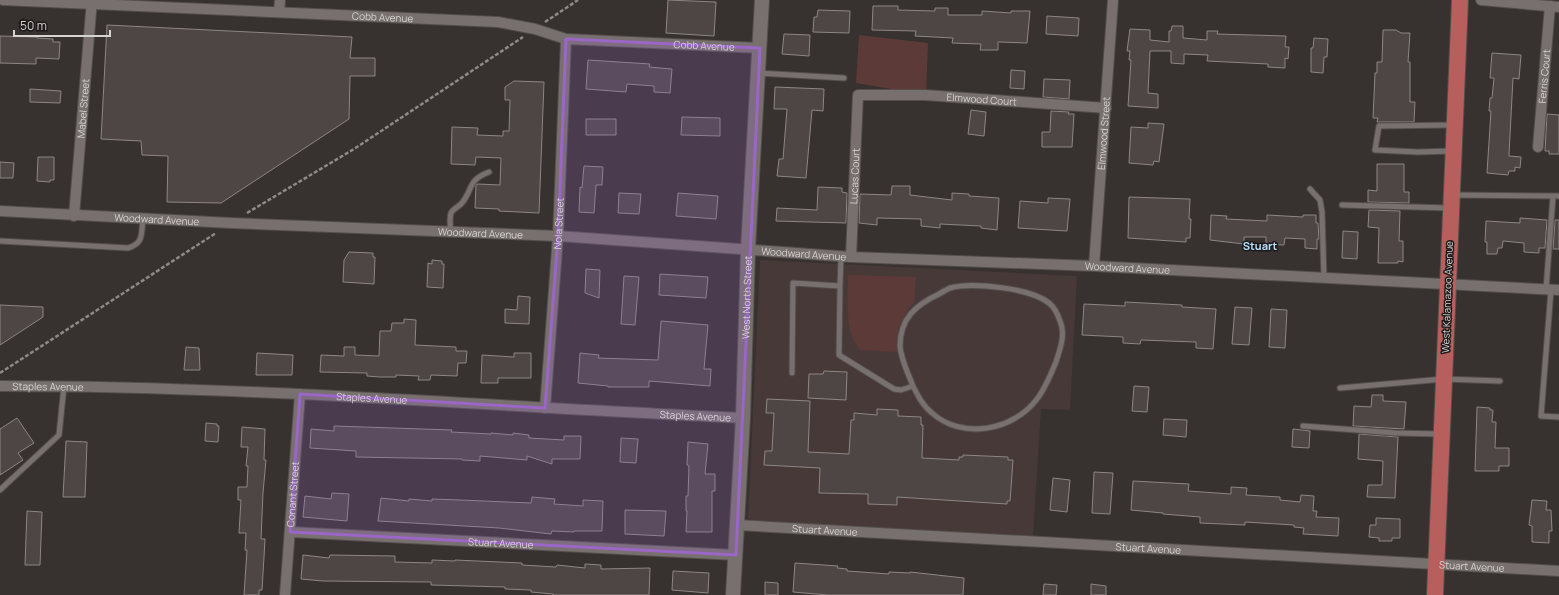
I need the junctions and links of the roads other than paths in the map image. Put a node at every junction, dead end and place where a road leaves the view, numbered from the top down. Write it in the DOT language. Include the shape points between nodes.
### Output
graph roads {
  1 [pos="4,0"];
  2 [pos="280,0"];
  3 [pos="762,0"];
  4 [pos="1113,0"];
  5 [pos="1460,0"];
  6 [pos="1481,0"];
  7 [pos="92,2"];
  8 [pos="1554,6"];
  9 [pos="279,12"];
  10 [pos="566,39"];
  11 [pos="760,48"];
  12 [pos="758,73"];
  13 [pos="844,78"];
  14 [pos="858,95"];
  15 [pos="1106,108"];
  16 [pos="1454,125"];
  17 [pos="1538,147"];
  18 [pos="1453,151"];
  19 [pos="490,172"];
  20 [pos="1310,189"];
  21 [pos="1553,196"];
  22 [pos="1559,196"];
  23 [pos="1451,201"];
  24 [pos="1342,205"];
  25 [pos="0,211"];
  26 [pos="74,216"];
  27 [pos="143,219"];
  28 [pos="450,232"];
  29 [pos="558,236"];
  30 [pos="0,241"];
  31 [pos="748,249"];
  32 [pos="846,256"];
  33 [pos="1094,266"];
  34 [pos="1324,279"];
  35 [pos="1447,285"];
  36 [pos="840,286"];
  37 [pos="1552,290"];
  38 [pos="792,372"];
  39 [pos="1444,379"];
  40 [pos="1500,381"];
  41 [pos="0,386"];
  42 [pos="64,386"];
  43 [pos="913,386"];
  44 [pos="1340,388"];
  45 [pos="300,394"];
  46 [pos="545,408"];
  47 [pos="1559,417"];
  48 [pos="743,418"];
  49 [pos="1303,426"];
  50 [pos="1441,434"];
  51 [pos="0,490"];
  52 [pos="737,525"];
  53 [pos="290,532"];
  54 [pos="736,555"];
  55 [pos="1436,563"];
  56 [pos="1559,571"];
  57 [pos="285,595"];
  58 [pos="733,595"];
  59 [pos="1435,595"];
  1 -- 7 [label="street, Cobb Avenue"];
  2 -- 9 [label="street"];
  3 -- 11 [label="street, West North Street"];
  4 -- 15 [label="street, Elmwood Street"];
  5 -- 16 [label="main road, West Kalamazoo Avenue"];
  6 -- 8 [label="street"];
  7 -- 9 [label="street, Cobb Avenue"];
  7 -- 26 [label="street, Mabel Street"];
  8 -- 17 [label="street, Ferris Court"];
  9 -- 10 [label="street, Cobb Avenue" via="498,22 535,28"];
  10 -- 11 [label="street, Cobb Avenue"];
  10 -- 29 [label="street, Nola Street"];
  11 -- 12 [label="street, West North Street"];
  12 -- 13 [label="lane"];
  12 -- 31 [label="street, West North Street"];
  14 -- 15 [label="street, Elmwood Court" via="925,95"];
  14 -- 32 [label="street, Lucas Court"];
  15 -- 33 [label="street, Elmwood Street"];
  16 -- 18 [label="main road, West Kalamazoo Avenue"];
  16 -- 18 [label="lane" via="1379,126 1375,150"];
  18 -- 23 [label="main road, West Kalamazoo Avenue"];
  19 -- 28 [label="lane" via="480,175 471,185 462,204 452,210"];
  20 -- 34 [label="lane" via="1320,200 1322,212"];
  21 -- 22 [label="lane"];
  21 -- 23 [label="lane"];
  21 -- 37 [label="lane"];
  23 -- 24 [label="lane"];
  23 -- 35 [label="main road, West Kalamazoo Avenue"];
  25 -- 26 [label="street, Woodward Avenue"];
  26 -- 27 [label="street, Woodward Avenue"];
  27 -- 28 [label="street, Woodward Avenue"];
  27 -- 30 [label="lane" via="137,245 128,248"];
  28 -- 29 [label="street, Woodward Avenue"];
  29 -- 31 [label="street, Woodward Avenue"];
  29 -- 46 [label="street, Nola Street"];
  31 -- 32 [label="street, Woodward Avenue"];
  31 -- 48 [label="street, West North Street"];
  32 -- 33 [label="street, Woodward Avenue"];
  32 -- 36 [label="lane"];
  33 -- 34 [label="street, Woodward Avenue"];
  34 -- 35 [label="street, Woodward Avenue"];
  35 -- 37 [label="street, Woodward Avenue"];
  35 -- 39 [label="main road, West Kalamazoo Avenue"];
  36 -- 38 [label="lane" via="793,283"];
  36 -- 43 [label="lane" via="839,355 894,389"];
  37 -- 47 [label="lane" via="1541,416"];
  39 -- 40 [label="lane"];
  39 -- 44 [label="lane"];
  39 -- 50 [label="main road, West Kalamazoo Avenue"];
  41 -- 42 [label="street, Staples Avenue"];
  42 -- 45 [label="street, Staples Avenue"];
  42 -- 51 [label="lane" via="59,435"];
  43 -- 43 [label="lane" via="900,345 906,321 911,312 925,300 949,288 976,286 1026,292 1049,303 1061,322 1063,332 1059,352 1036,400 1016,417 1001,425 981,429 949,424 932,414"];
  45 -- 46 [label="street, Staples Avenue"];
  45 -- 53 [label="street, Conant Street"];
  46 -- 48 [label="street, Staples Avenue"];
  48 -- 52 [label="street, West North Street"];
  49 -- 50 [label="lane"];
  50 -- 55 [label="main road, West Kalamazoo Avenue"];
  52 -- 54 [label="street, West North Street"];
  52 -- 55 [label="street, Stuart Avenue"];
  53 -- 54 [label="street, Stuart Avenue"];
  53 -- 57 [label="street, Conant Street"];
  54 -- 58 [label="street, West North Street"];
  55 -- 56 [label="street, Stuart Avenue"];
  55 -- 59 [label="main road, West Kalamazoo Avenue"];
}
